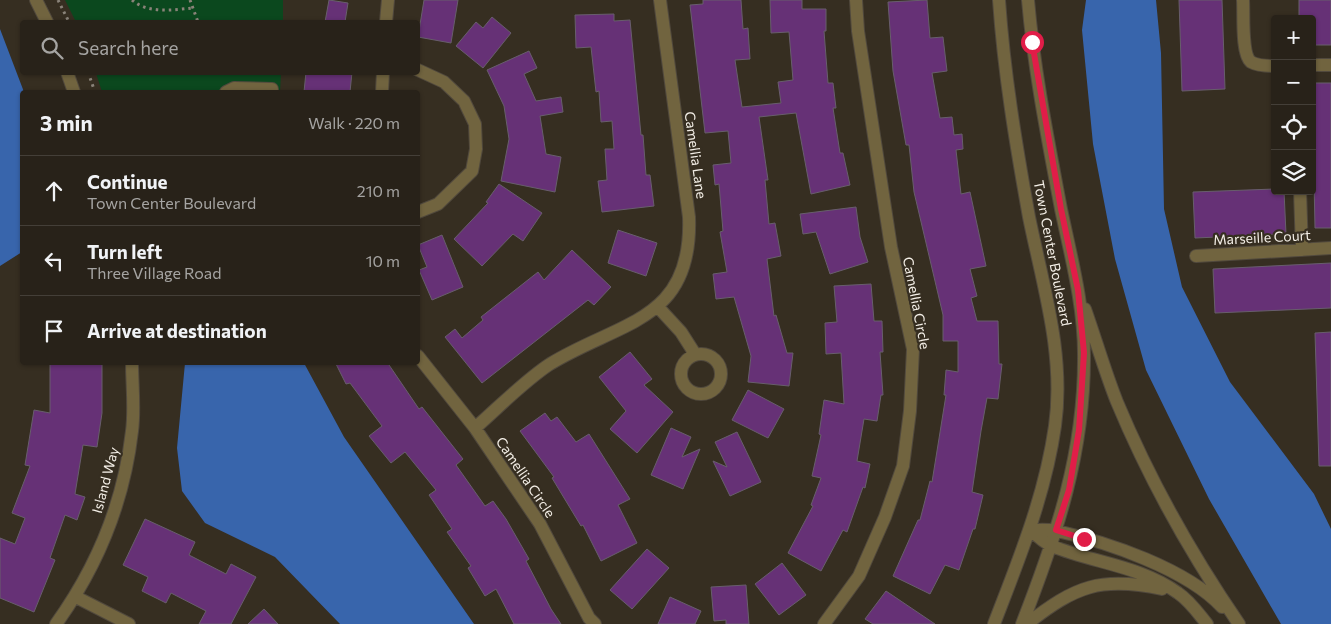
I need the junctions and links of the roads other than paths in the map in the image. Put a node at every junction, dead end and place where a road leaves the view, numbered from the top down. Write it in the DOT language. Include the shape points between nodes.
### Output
graph roads {
  1 [pos="36,0"];
  2 [pos="388,0"];
  3 [pos="660,0"];
  4 [pos="856,0"];
  5 [pos="999,0"];
  6 [pos="1028,0"];
  7 [pos="1243,0"];
  8 [pos="46,20"];
  9 [pos="386,20"];
  10 [pos="1316,65"];
  11 [pos="1331,65"];
  12 [pos="1271,66"];
  13 [pos="420,71"];
  14 [pos="68,75"];
  15 [pos="383,75"];
  16 [pos="272,89"];
  17 [pos="73,90"];
  18 [pos="230,90"];
  19 [pos="382,90"];
  20 [pos="1300,195"];
  21 [pos="420,211"];
  22 [pos="1331,248"];
  23 [pos="1302,250"];
  24 [pos="1196,256"];
  25 [pos="1078,290"];
  26 [pos="658,307"];
  27 [pos="695,354"];
  28 [pos="420,359"];
  29 [pos="132,365"];
  30 [pos="475,428"];
  31 [pos="1031,530"];
  32 [pos="1056,530"];
  33 [pos="1051,546"];
  34 [pos="1178,593"];
  35 [pos="76,597"];
  36 [pos="56,624"];
  37 [pos="129,624"];
  38 [pos="595,624"];
  39 [pos="824,624"];
  40 [pos="994,624"];
  41 [pos="1022,624"];
  42 [pos="1027,624"];
  43 [pos="1207,624"];
  44 [pos="1239,624"];
  1 -- 8 [label="street"];
  2 -- 9 [label="street"];
  3 -- 26 [label="street, Camellia Lane" via="690,230 681,273 668,298"];
  4 -- 39 [label="street, Camellia Circle" via="891,246 913,349 910,412 903,466 859,576"];
  5 -- 31 [label="street, Town Center Boulevard" via="1002,53 1057,354 1055,424"];
  6 -- 25 [label="street, Town Center Boulevard" via="1032,42"];
  7 -- 12 [label="street" via="1245,53 1251,62"];
  10 -- 11 [label="street"];
  13 -- 21 [label="street" via="444,82 464,101 474,124 476,149 472,171 438,204"];
  14 -- 17 [label="street"];
  15 -- 19 [label="street"];
  16 -- 18 [label="street"];
  20 -- 23 [label="street"];
  22 -- 23 [label="street, Marseille Court"];
  23 -- 24 [label="street, Marseille Court"];
  25 -- 32 [label="street, Town Center Boulevard" via="1084,353 1079,430 1069,490"];
  25 -- 44 [label="street" via="1117,401 1141,454 1178,529"];
  26 -- 27 [label="street" via="681,332"];
  26 -- 30 [label="street, Camellia Lane" via="627,327 548,365"];
  28 -- 30 [label="street, Camellia Circle"];
  29 -- 35 [label="street, Island Way" via="132,430 119,494 96,561"];
  30 -- 38 [label="street, Camellia Circle" via="540,524"];
  31 -- 32 [label="street"];
  31 -- 33 [label="street"];
  31 -- 40 [label="street, Town Center Boulevard"];
  32 -- 33 [label="street, Town Center Boulevard"];
  32 -- 44 [label="street" via="1160,565 1218,602"];
  33 -- 34 [label="street" via="1120,566"];
  33 -- 41 [label="street, Town Center Boulevard"];
  34 -- 42 [label="street" via="1112,582 1084,588 1057,600"];
  34 -- 43 [label="street"];
  35 -- 36 [label="street, Island Way"];
  35 -- 37 [label="street"];
}
